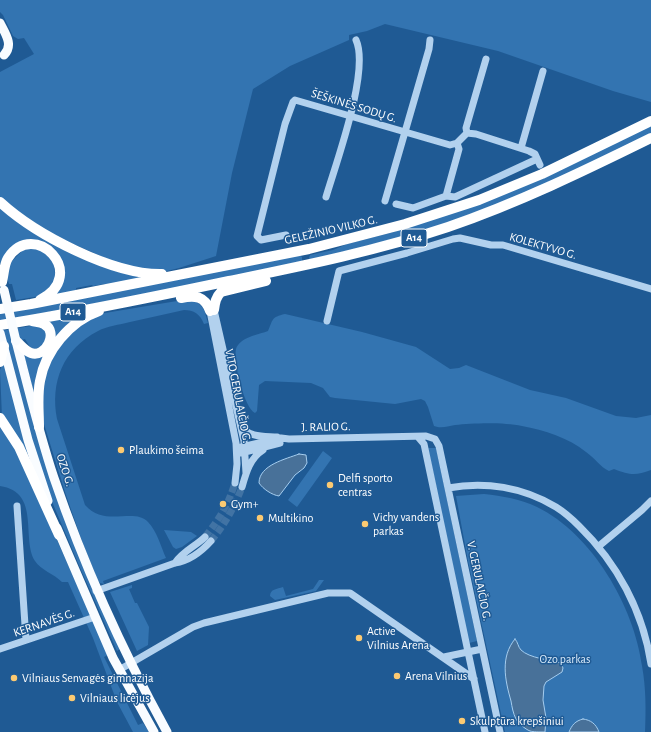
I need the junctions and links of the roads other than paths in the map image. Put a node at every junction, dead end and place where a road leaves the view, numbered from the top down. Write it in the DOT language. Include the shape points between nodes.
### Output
graph roads {
  1 [pos="1,26"];
  2 [pos="356,40"];
  3 [pos="430,40"];
  4 [pos="2,56"];
  5 [pos="486,59"];
  6 [pos="543,71"];
  7 [pos="350,116"];
  8 [pos="651,121"];
  9 [pos="405,133"];
  10 [pos="467,134"];
  11 [pos="651,138"];
  12 [pos="457,143"];
  13 [pos="521,148"];
  14 [pos="579,156"];
  15 [pos="539,162"];
  16 [pos="508,188"];
  17 [pos="446,196"];
  18 [pos="326,197"];
  19 [pos="385,201"];
  20 [pos="0,202"];
  21 [pos="396,204"];
  22 [pos="286,235"];
  23 [pos="309,249"];
  24 [pos="309,265"];
  25 [pos="186,274"];
  26 [pos="2,282"];
  27 [pos="651,289"];
  28 [pos="123,303"];
  29 [pos="32,304"];
  30 [pos="0,309"];
  31 [pos="212,310"];
  32 [pos="28,320"];
  33 [pos="327,320"];
  34 [pos="0,325"];
  35 [pos="0,333"];
  36 [pos="16,341"];
  37 [pos="3,345"];
  38 [pos="0,362"];
  39 [pos="0,418"];
  40 [pos="240,424"];
  41 [pos="39,427"];
  42 [pos="418,437"];
  43 [pos="281,438"];
  44 [pos="433,438"];
  45 [pos="289,439"];
  46 [pos="424,444"];
  47 [pos="269,446"];
  48 [pos="245,450"];
  49 [pos="237,451"];
  50 [pos="246,473"];
  51 [pos="236,483"];
  52 [pos="242,487"];
  53 [pos="448,488"];
  54 [pos="650,505"];
  55 [pos="17,506"];
  56 [pos="59,535"];
  57 [pos="208,539"];
  58 [pos="599,546"];
  59 [pos="96,591"];
  60 [pos="95,617"];
  61 [pos="26,640"];
  62 [pos="0,649"];
  63 [pos="482,649"];
  64 [pos="468,652"];
  65 [pos="444,657"];
  66 [pos="130,664"];
  67 [pos="651,664"];
  68 [pos="120,670"];
  69 [pos="474,679"];
  70 [pos="154,732"];
  71 [pos="167,732"];
  72 [pos="486,732"];
  73 [pos="500,732"];
  1 -- 4 [label="main road" via="9,44 8,52"];
  2 -- 7 [label="street" via="359,49 359,71"];
  3 -- 9 [label="street"];
  5 -- 10 [label="street" via="466,128"];
  6 -- 13 [label="street"];
  7 -- 9 [label="street, ŠEŠKINĖS SODŲ G."];
  7 -- 18 [label="street"];
  7 -- 22 [label="street, ŠEŠKINĖS SODŲ G." via="297,100 293,102 285,124 257,236 261,240"];
  8 -- 14 [label="highway, GELEŽINIO VILKO G. / A14"];
  9 -- 12 [label="street, ŠEŠKINĖS SODŲ G." via="450,145"];
  9 -- 19 [label="street"];
  10 -- 12 [label="street"];
  10 -- 13 [label="street" via="476,134"];
  11 -- 24 [label="highway, A14" via="550,187 481,215 375,249"];
  12 -- 17 [label="street" via="459,149"];
  13 -- 15 [label="street" via="533,153"];
  14 -- 15 [label="highway" via="547,166"];
  14 -- 16 [label="highway, GELEŽINIO VILKO G. / A14"];
  15 -- 16 [label="highway" via="537,171"];
  15 -- 17 [label="street" via="455,198"];
  16 -- 23 [label="highway, GELEŽINIO VILKO G. / A14" via="405,224"];
  17 -- 21 [label="street" via="413,208"];
  20 -- 25 [label="highway" via="39,231 115,266 144,274"];
  23 -- 24 [label="highway" via="305,258"];
  23 -- 25 [label="highway, GELEŽINIO VILKO G. / A14"];
  24 -- 28 [label="highway, A14"];
  24 -- 31 [label="highway" via="269,280 221,292"];
  25 -- 29 [label="highway, GELEŽINIO VILKO G. / A14"];
  26 -- 29 [label="highway" via="6,261 15,250 32,244 50,250 58,260 59,279 49,294"];
  26 -- 36 [label="main road, OZO G., bridge"];
  27 -- 33 [label="street, KOLEKTYVO G." via="503,245 456,238 407,254 339,271"];
  28 -- 31 [label="highway" via="157,302 196,296"];
  28 -- 32 [label="highway, A14"];
  28 -- 41 [label="highway" via="95,312 77,324 61,338 49,355 40,382"];
  29 -- 30 [label="highway, GELEŽINIO VILKO G. / A14"];
  31 -- 40 [label="street, VITO GERULAIČIO G."];
  31 -- 49 [label="street, VITO GERULAIČIO G."];
  32 -- 34 [label="highway, A14"];
  32 -- 36 [label="highway" via="47,327 51,335 49,344 42,352 33,354"];
  35 -- 37 [label="main road"];
  36 -- 41 [label="main road, OZO G."];
  37 -- 38 [label="highway"];
  37 -- 56 [label="main road" via="28,440"];
  39 -- 56 [label="highway" via="20,447"];
  40 -- 43 [label="street" via="252,435"];
  40 -- 48 [label="street, VITO GERULAIČIO G."];
  41 -- 59 [label="main road, OZO G." via="56,484"];
  42 -- 44 [label="street"];
  42 -- 45 [label="street, J. RALIO G."];
  42 -- 46 [label="street, V. GERULAIČIO G."];
  43 -- 45 [label="street, J. RALIO G."];
  43 -- 48 [label="street, J. RALIO G."];
  44 -- 46 [label="street"];
  44 -- 53 [label="street, V. GERULAIČIO G." via="439,446"];
  45 -- 47 [label="street"];
  46 -- 64 [label="street, V. GERULAIČIO G."];
  47 -- 48 [label="street, VITO GERULAIČIO G."];
  47 -- 50 [label="street" via="255,457"];
  48 -- 49 [label="street, J. RALIO G."];
  48 -- 50 [label="street, VITO GERULAIČIO G."];
  49 -- 51 [label="street, VITO GERULAIČIO G."];
  50 -- 52 [label="street"];
  53 -- 58 [label="street" via="475,485 525,492 571,518"];
  53 -- 63 [label="street, V. GERULAIČIO G."];
  54 -- 58 [label="street"];
  55 -- 61 [label="street"];
  56 -- 60 [label="main road"];
  57 -- 59 [label="street" via="180,556 175,563"];
  58 -- 67 [label="street" via="616,570 637,611 646,637"];
  59 -- 66 [label="main road, OZO G."];
  60 -- 61 [label="street, KERNAVĖS G."];
  60 -- 68 [label="main road"];
  61 -- 62 [label="street, KERNAVĖS G."];
  63 -- 64 [label="street"];
  63 -- 73 [label="street, V. GERULAIČIO G."];
  64 -- 65 [label="street"];
  64 -- 69 [label="street, V. GERULAIČIO G."];
  65 -- 66 [label="street" via="350,593 328,593 204,623"];
  65 -- 69 [label="street"];
  66 -- 68 [label="street"];
  66 -- 71 [label="main road, OZO G."];
  68 -- 70 [label="main road"];
  69 -- 72 [label="street, V. GERULAIČIO G."];
}
